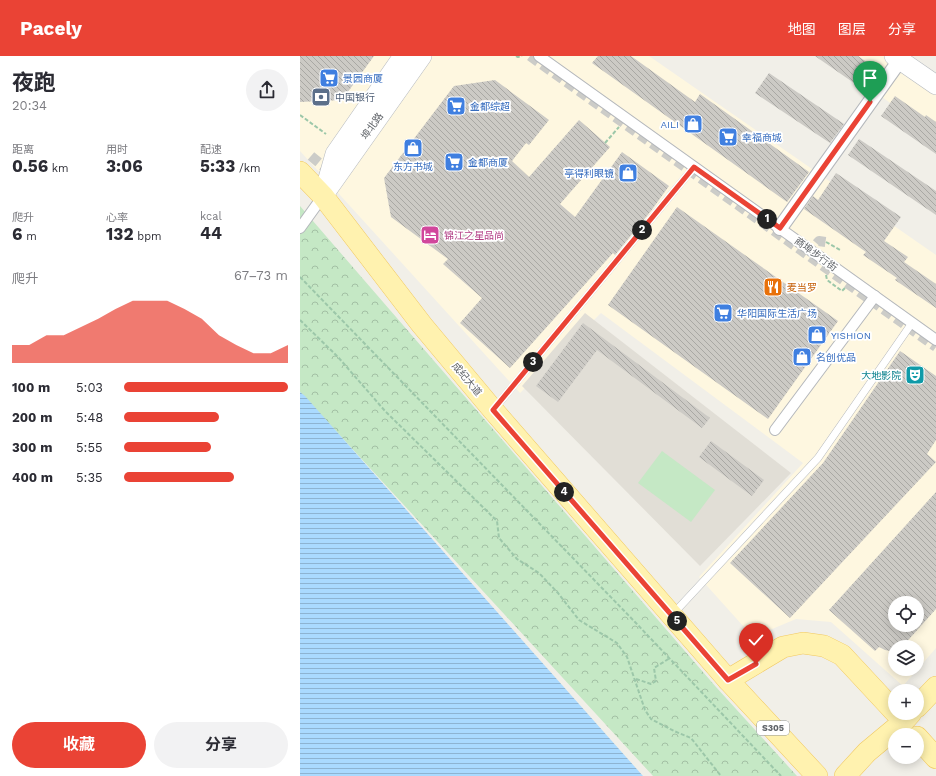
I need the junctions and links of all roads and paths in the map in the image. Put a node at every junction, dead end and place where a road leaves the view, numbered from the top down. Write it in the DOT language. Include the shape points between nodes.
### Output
graph roads {
  1 [pos="403,56"];
  2 [pos="422,56"];
  3 [pos="516,56"];
  4 [pos="522,56"];
  5 [pos="539,56"];
  6 [pos="903,57"];
  7 [pos="936,71"];
  8 [pos="936,85"];
  9 [pos="300,115"];
  10 [pos="627,118"];
  11 [pos="326,134"];
  12 [pos="605,142"];
  13 [pos="694,167"];
  14 [pos="300,172"];
  15 [pos="323,196"];
  16 [pos="300,228"];
  17 [pos="780,228"];
  18 [pos="826,242"];
  19 [pos="840,250"];
  20 [pos="300,277"];
  21 [pos="876,296"];
  22 [pos="300,320"];
  23 [pos="912,322"];
  24 [pos="936,340"];
  25 [pos="493,410"];
  26 [pos="775,430"];
  27 [pos="672,616"];
  28 [pos="670,658"];
  29 [pos="636,679"];
  30 [pos="728,680"];
  31 [pos="936,687"];
  32 [pos="888,700"];
  33 [pos="924,701"];
  34 [pos="908,720"];
  35 [pos="871,756"];
  36 [pos="936,758"];
  37 [pos="721,776"];
  38 [pos="781,776"];
  39 [pos="817,776"];
  40 [pos="845,776"];
  41 [pos="860,776"];
  1 -- 15 [label="main road" via="335,154"];
  2 -- 15 [label="main road, 埠北路"];
  3 -- 4 [label="path"];
  5 -- 10 [label="street, 商埠步行街"];
  6 -- 7 [label="main road"];
  6 -- 8 [label="main road"];
  6 -- 17 [label="street"];
  9 -- 11 [label="path"];
  10 -- 12 [label="path"];
  10 -- 13 [label="street, 商埠步行街"];
  13 -- 17 [label="street, 商埠步行街"];
  13 -- 25 [label="lane"];
  14 -- 15 [label="main road, 成纪大道"];
  15 -- 16 [label="street"];
  15 -- 25 [label="main road, 成纪大道" via="422,325"];
  17 -- 21 [label="street, 商埠步行街"];
  18 -- 19 [label="path"];
  20 -- 28 [label="path"];
  21 -- 23 [label="street, 商埠步行街"];
  21 -- 26 [label="street"];
  22 -- 29 [label="path" via="338,357 427,454 497,521 499,538 517,558 539,573 579,620 617,643 627,657"];
  23 -- 24 [label="street, 商埠步行街"];
  23 -- 27 [label="lane" via="818,458"];
  25 -- 27 [label="main road, 成纪大道"];
  27 -- 30 [label="main road, 成纪大道"];
  28 -- 29 [label="path" via="654,668 656,681 651,684"];
  28 -- 38 [label="path"];
  29 -- 37 [label="path" via="645,710 651,719 691,738"];
  30 -- 32 [label="main road" via="783,647 803,643 824,646 842,655"];
  30 -- 39 [label="main road, 成纪大道 / S305"];
  31 -- 33 [label="main road"];
  34 -- 35 [label="main road"];
  34 -- 36 [label="main road"];
  35 -- 40 [label="main road"];
  35 -- 41 [label="main road"];
}
